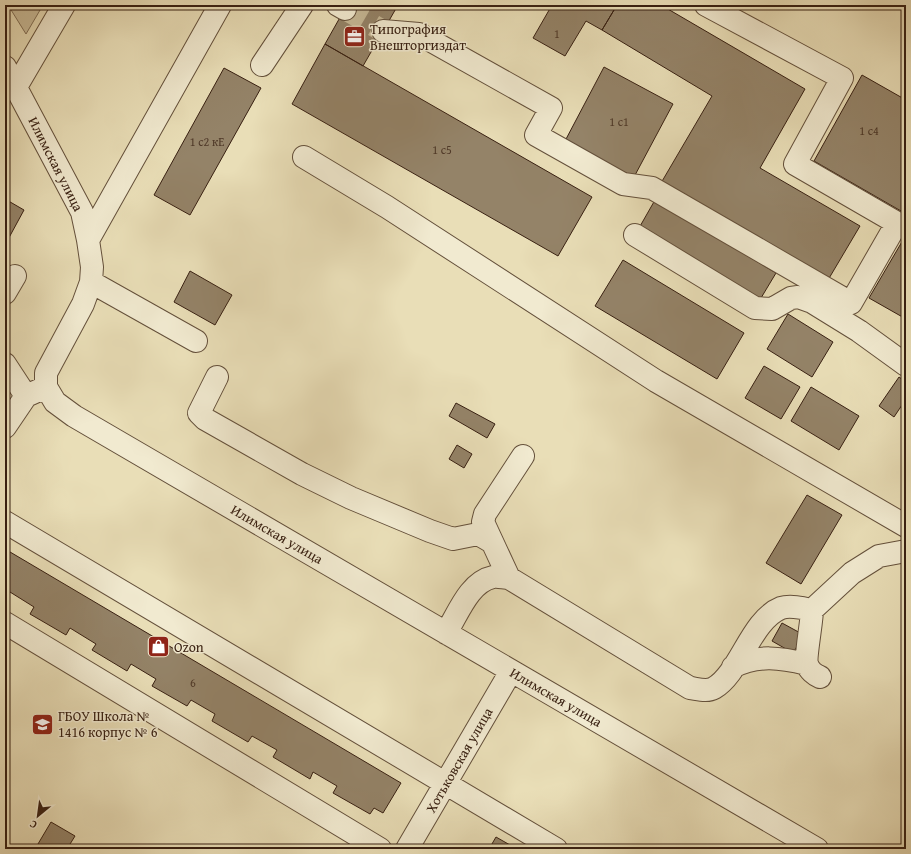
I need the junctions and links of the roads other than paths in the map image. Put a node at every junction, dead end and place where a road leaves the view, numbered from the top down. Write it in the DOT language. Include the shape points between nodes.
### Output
graph roads {
  1 [pos="64,5"];
  2 [pos="220,5"];
  3 [pos="302,5"];
  4 [pos="706,5"];
  5 [pos="383,31"];
  6 [pos="262,65"];
  7 [pos="5,67"];
  8 [pos="16,87"];
  9 [pos="304,157"];
  10 [pos="635,235"];
  11 [pos="88,240"];
  12 [pos="91,282"];
  13 [pos="196,341"];
  14 [pos="5,364"];
  15 [pos="906,365"];
  16 [pos="217,377"];
  17 [pos="46,387"];
  18 [pos="26,396"];
  19 [pos="5,427"];
  20 [pos="523,456"];
  21 [pos="5,522"];
  22 [pos="906,526"];
  23 [pos="490,541"];
  24 [pos="906,551"];
  25 [pos="508,578"];
  26 [pos="812,610"];
  27 [pos="5,623"];
  28 [pos="446,633"];
  29 [pos="733,667"];
  30 [pos="512,671"];
  31 [pos="446,783"];
  32 [pos="380,849"];
  33 [pos="407,849"];
  34 [pos="556,849"];
  35 [pos="817,849"];
  1 -- 8 [label="street"];
  2 -- 11 [label="street"];
  3 -- 6 [label="street"];
  4 -- 5 [label="street" via="842,78 795,164 898,223 851,303 652,188 623,184 536,135 551,108 419,34"];
  7 -- 8 [label="street, Илимская улица"];
  8 -- 11 [label="street, Илимская улица" via="82,212"];
  9 -- 22 [label="street" via="387,207 656,381"];
  10 -- 15 [label="street" via="755,308 772,309 791,298 798,297 812,302 859,331"];
  11 -- 12 [label="street, Илимская улица" via="92,267"];
  12 -- 13 [label="street"];
  12 -- 17 [label="street, Илимская улица" via="83,304 46,373"];
  14 -- 18 [label="street"];
  16 -- 23 [label="street" via="199,413 205,420 351,498 453,539 478,534"];
  17 -- 18 [label="street"];
  17 -- 28 [label="street, Илимская улица" via="55,402 74,416"];
  18 -- 19 [label="street"];
  20 -- 23 [label="street" via="485,514 483,522"];
  21 -- 31 [label="street"];
  23 -- 25 [label="street"];
  24 -- 26 [label="street" via="879,556 852,573"];
  25 -- 28 [label="street" via="494,577 479,583 468,596"];
  25 -- 29 [label="street" via="690,688 714,688"];
  26 -- 29 [label="street" via="781,608 768,617"];
  26 -- 29 [label="street" via="806,655 813,671 770,658"];
  27 -- 32 [label="street"];
  28 -- 30 [label="street, Илимская улица"];
  30 -- 31 [label="street, Хотьковская улица"];
  30 -- 35 [label="street, Илимская улица"];
  31 -- 33 [label="street, Хотьковская улица"];
  31 -- 34 [label="street"];
}
